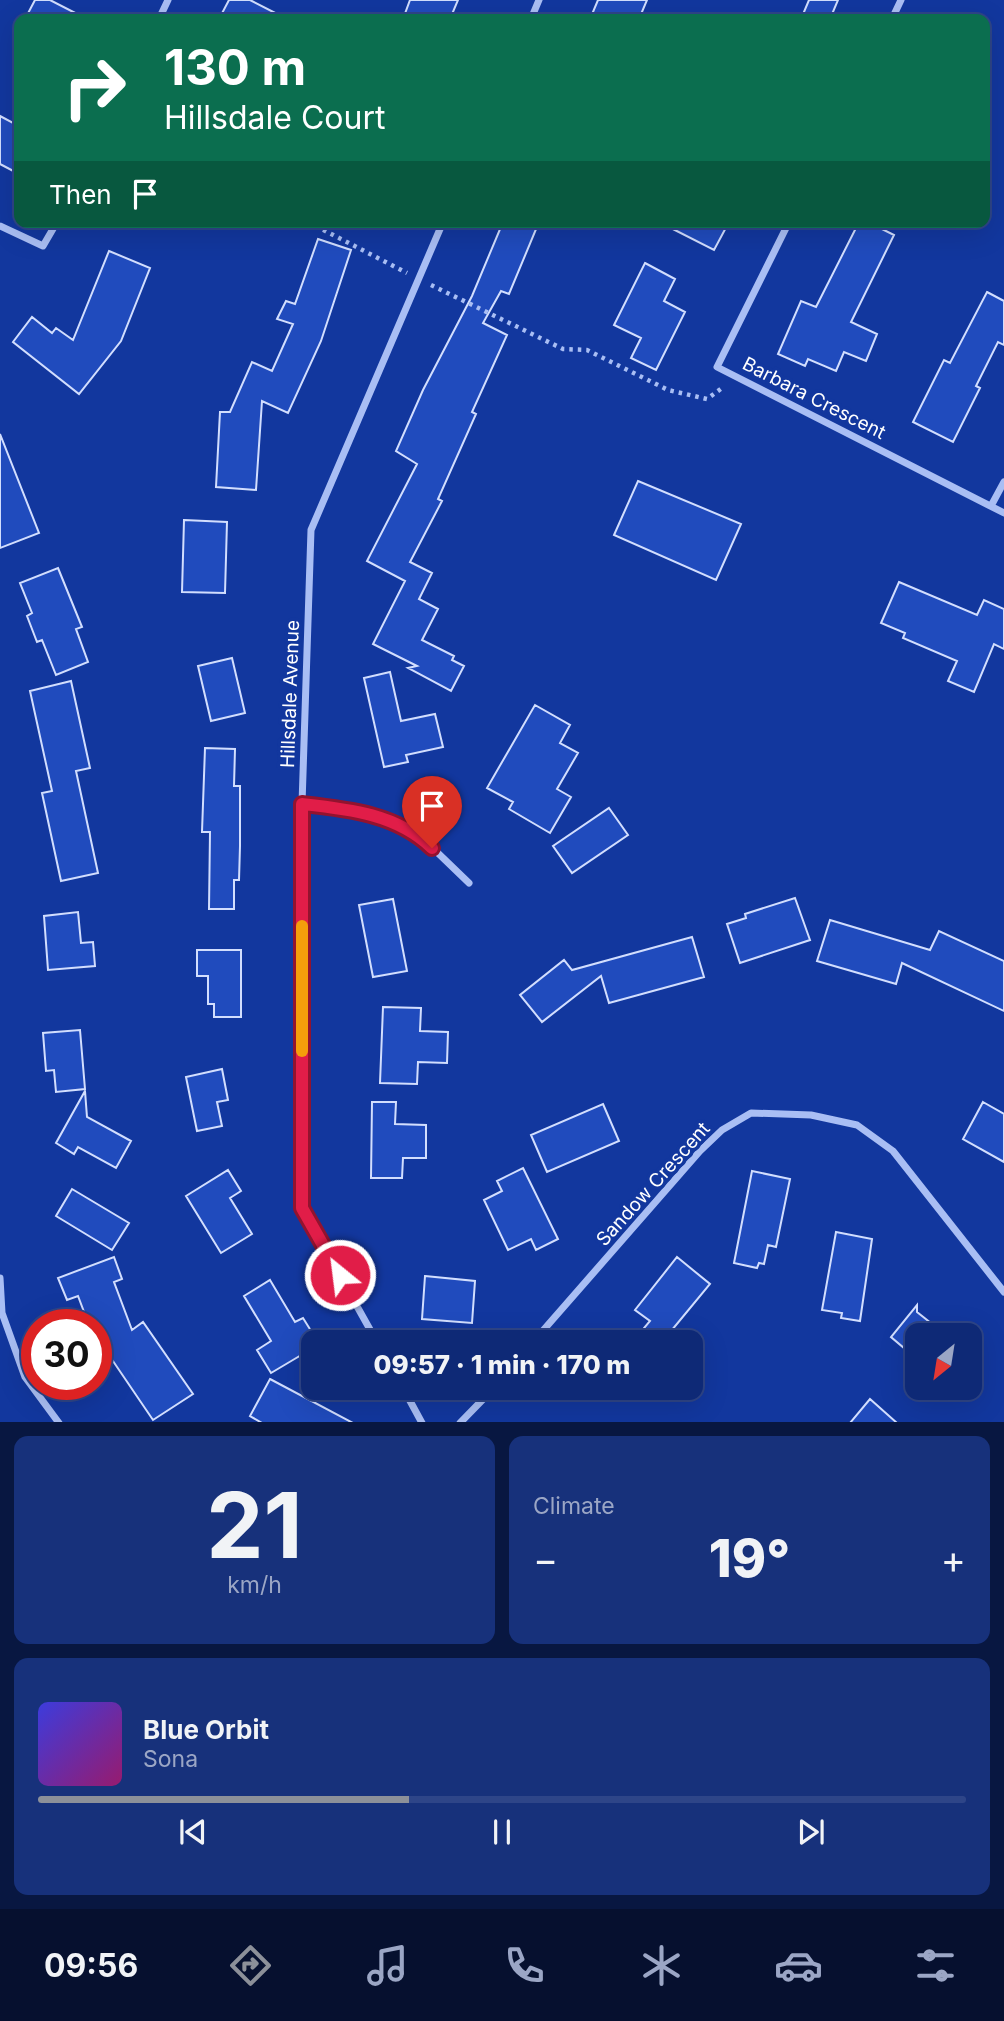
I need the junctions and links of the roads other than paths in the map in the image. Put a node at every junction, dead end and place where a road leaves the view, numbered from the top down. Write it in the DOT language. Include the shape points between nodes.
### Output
graph roads {
  1 [pos="0,226"];
  2 [pos="54,228"];
  3 [pos="440,228"];
  4 [pos="786,228"];
  5 [pos="1004,482"];
  6 [pos="991,506"];
  7 [pos="1004,513"];
  8 [pos="302,804"];
  9 [pos="469,883"];
  10 [pos="0,1278"];
  11 [pos="1004,1292"];
  12 [pos="370,1330"];
  13 [pos="543,1330"];
  14 [pos="410,1400"];
  15 [pos="482,1400"];
  16 [pos="58,1422"];
  17 [pos="421,1422"];
  18 [pos="461,1422"];
  1 -- 2 [label="street" via="43,246"];
  3 -- 8 [label="street, Hillsdale Avenue" via="311,530"];
  4 -- 6 [label="street, Barbara Crescent" via="717,366"];
  5 -- 6 [label="street"];
  6 -- 7 [label="street, Barbara Crescent"];
  8 -- 9 [label="street" via="354,810 414,830"];
  8 -- 12 [label="street, Hillsdale Avenue" via="302,1208"];
  10 -- 16 [label="street" via="2,1313 25,1377"];
  11 -- 13 [label="street, Sandow Crescent" via="893,1151 857,1125 811,1115 751,1113 722,1130 700,1151"];
  14 -- 17 [label="street"];
  15 -- 18 [label="street"];
}
